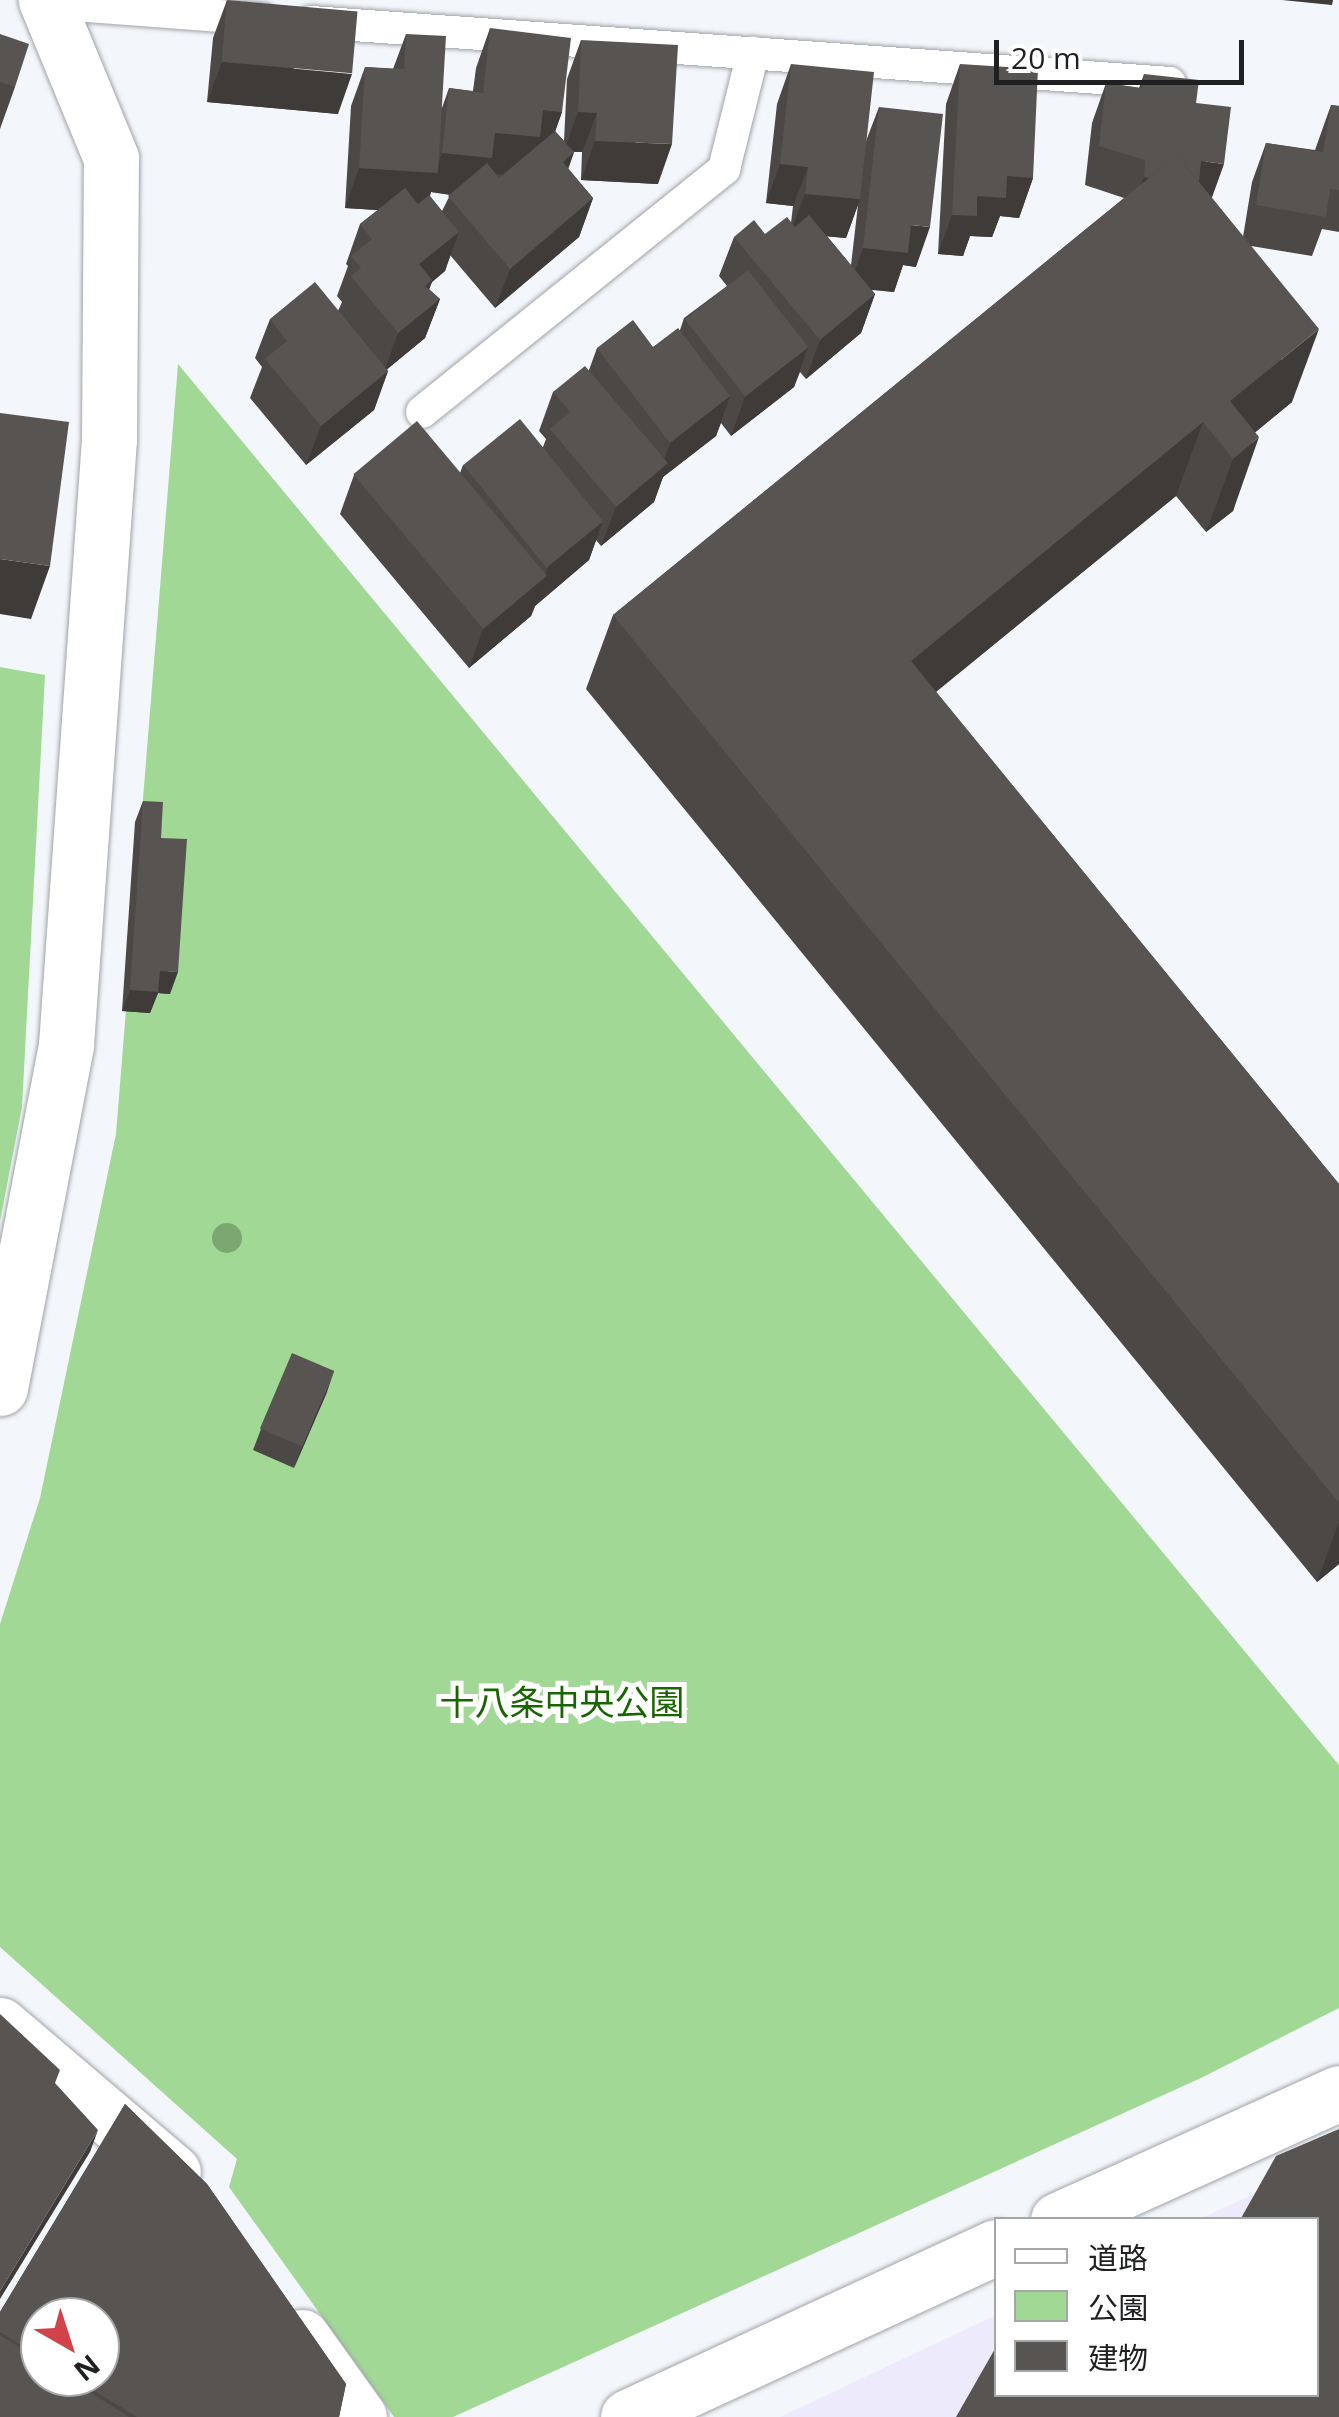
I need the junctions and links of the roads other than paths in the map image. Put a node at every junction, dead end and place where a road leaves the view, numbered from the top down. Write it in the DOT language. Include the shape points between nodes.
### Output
graph roads {
  1 [pos="46,2"];
  2 [pos="753,53"];
  3 [pos="1170,83"];
  4 [pos="422,412"];
  5 [pos="0,1388"];
  6 [pos="0,2025"];
  7 [pos="1339,2094"];
  8 [pos="216,2215"];
  9 [pos="1065,2217"];
  10 [pos="994,2248"];
  11 [pos="271,2292"];
  12 [pos="358,2417"];
  13 [pos="628,2417"];
  1 -- 2 [label="lane"];
  1 -- 5 [label="street" via="111,158 109,439 66,1044"];
  2 -- 3 [label="lane"];
  2 -- 4 [label="lane" via="724,170"];
  6 -- 8 [label="street"];
  7 -- 9 [label="street"];
  10 -- 13 [label="street"];
  11 -- 12 [label="street"];
}
